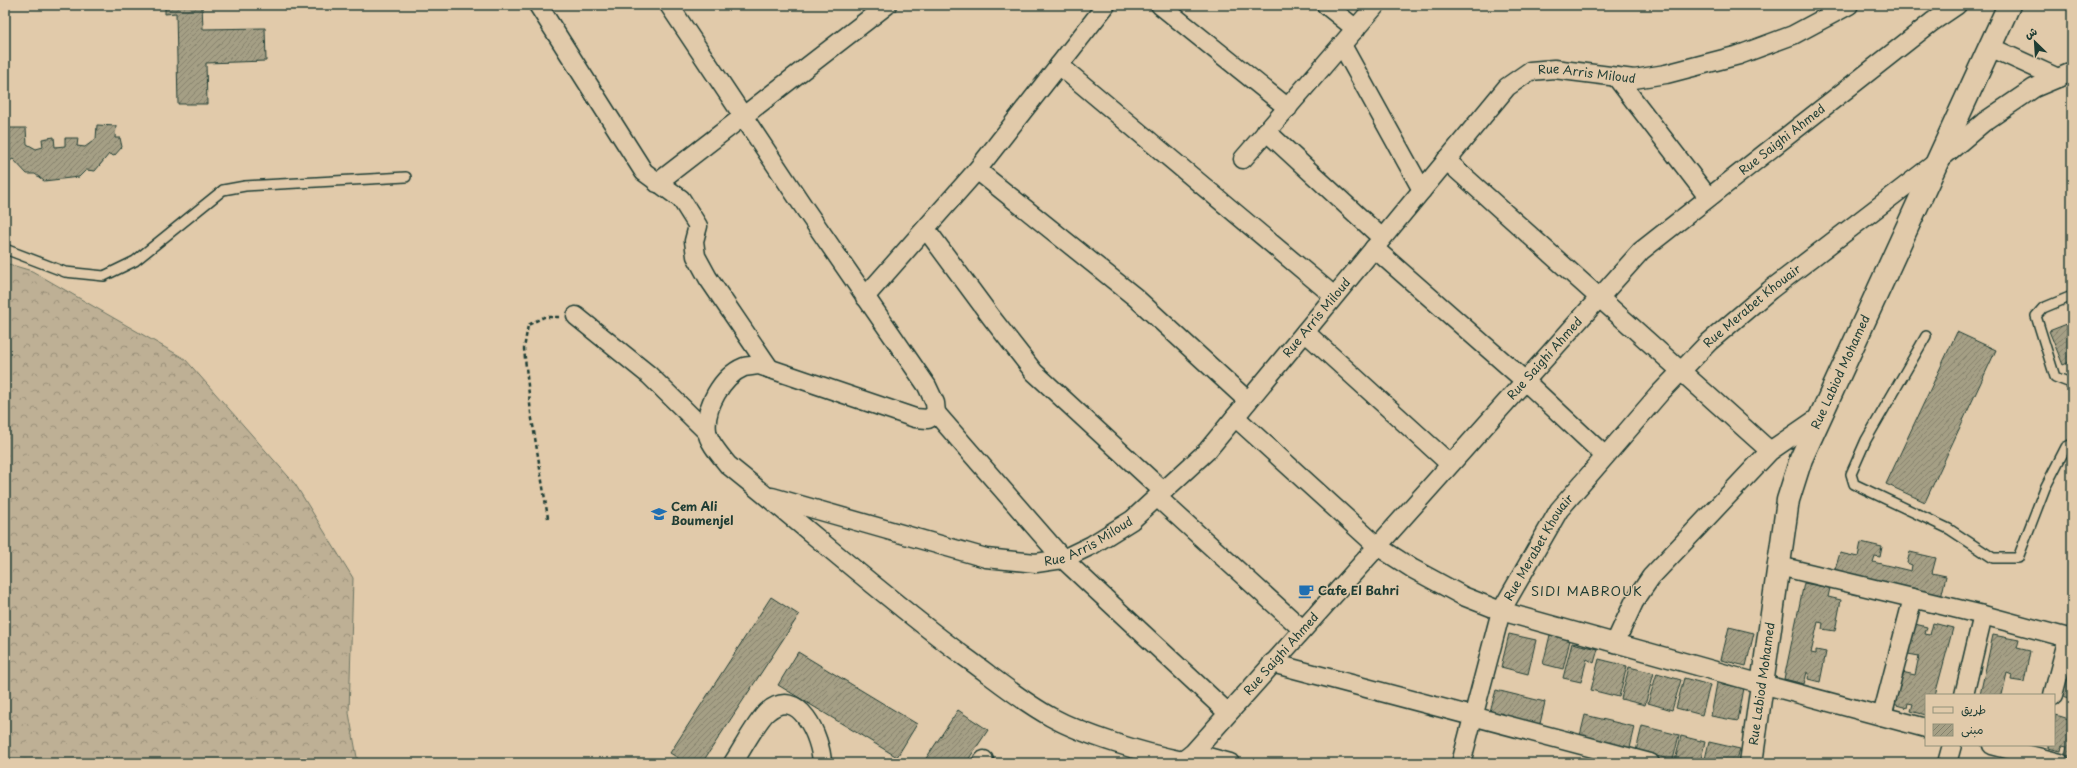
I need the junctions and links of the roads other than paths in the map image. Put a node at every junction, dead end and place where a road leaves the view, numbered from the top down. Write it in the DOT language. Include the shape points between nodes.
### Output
graph roads {
  1 [pos="538,5"];
  2 [pos="669,5"];
  3 [pos="1106,5"];
  4 [pos="1160,5"];
  5 [pos="1326,5"];
  6 [pos="1376,5"];
  7 [pos="1849,5"];
  8 [pos="1956,5"];
  9 [pos="2010,5"];
  10 [pos="880,7"];
  11 [pos="1356,29"];
  12 [pos="1342,45"];
  13 [pos="1990,47"];
  14 [pos="1059,65"];
  15 [pos="2065,75"];
  16 [pos="1616,77"];
  17 [pos="1288,108"];
  18 [pos="743,117"];
  19 [pos="1266,131"];
  20 [pos="1243,158"];
  21 [pos="1446,160"];
  22 [pos="1938,161"];
  23 [pos="977,170"];
  24 [pos="406,177"];
  25 [pos="657,183"];
  26 [pos="1422,190"];
  27 [pos="1708,197"];
  28 [pos="926,229"];
  29 [pos="1378,243"];
  30 [pos="5,249"];
  31 [pos="1334,296"];
  32 [pos="2072,296"];
  33 [pos="866,297"];
  34 [pos="1600,297"];
  35 [pos="576,316"];
  36 [pos="1305,332"];
  37 [pos="1926,336"];
  38 [pos="770,369"];
  39 [pos="1682,370"];
  40 [pos="1524,380"];
  41 [pos="2072,380"];
  42 [pos="1248,401"];
  43 [pos="936,413"];
  44 [pos="1235,416"];
  45 [pos="1821,416"];
  46 [pos="707,432"];
  47 [pos="2072,444"];
  48 [pos="1770,451"];
  49 [pos="1605,456"];
  50 [pos="1450,464"];
  51 [pos="1160,494"];
  52 [pos="766,495"];
  53 [pos="1377,546"];
  54 [pos="1063,559"];
  55 [pos="1779,566"];
  56 [pos="1913,598"];
  57 [pos="1501,611"];
  58 [pos="1983,615"];
  59 [pos="1302,629"];
  60 [pos="2070,639"];
  61 [pos="1615,643"];
  62 [pos="1272,663"];
  63 [pos="1762,684"];
  64 [pos="1964,694"];
  65 [pos="2053,694"];
  66 [pos="1228,713"];
  67 [pos="1882,716"];
  68 [pos="1474,717"];
  69 [pos="1925,728"];
  70 [pos="1952,746"];
  71 [pos="2000,746"];
  72 [pos="2038,751"];
  73 [pos="1185,759"];
  74 [pos="733,763"];
  75 [pos="822,763"];
  76 [pos="1230,763"];
  77 [pos="1461,763"];
  78 [pos="1650,763"];
  79 [pos="1751,763"];
  80 [pos="1947,763"];
  81 [pos="2060,763"];
  1 -- 25 [label="street" via="644,172"];
  2 -- 18 [label="street"];
  3 -- 14 [label="street"];
  4 -- 17 [label="street"];
  5 -- 11 [label="street"];
  6 -- 11 [label="street"];
  7 -- 16 [label="street, Rue Arris Miloud" via="1793,35 1739,55 1666,74 1634,79"];
  8 -- 27 [label="street, Rue Saighi Ahmed"];
  9 -- 13 [label="street, Rue Labiod Mohamed"];
  10 -- 18 [label="street"];
  11 -- 12 [label="street"];
  12 -- 17 [label="street"];
  12 -- 26 [label="street"];
  13 -- 15 [label="street"];
  13 -- 22 [label="street, Rue Labiod Mohamed"];
  14 -- 23 [label="street"];
  14 -- 31 [label="street"];
  15 -- 22 [label="street, Rue Merabet Khouair" via="2034,88 1984,122"];
  16 -- 21 [label="street, Rue Arris Miloud" via="1554,69 1530,71 1507,88"];
  16 -- 27 [label="street"];
  17 -- 19 [label="street"];
  18 -- 25 [label="street"];
  18 -- 33 [label="street"];
  19 -- 20 [label="street"];
  19 -- 29 [label="street"];
  21 -- 26 [label="street, Rue Arris Miloud"];
  21 -- 34 [label="street"];
  22 -- 39 [label="street, Rue Merabet Khouair" via="1770,290 1709,342"];
  22 -- 45 [label="street, Rue Labiod Mohamed"];
  23 -- 28 [label="street"];
  23 -- 42 [label="street" via="1134,297"];
  24 -- 30 [label="lane" via="245,186 223,190 135,261 104,276 65,272"];
  25 -- 38 [label="street" via="681,200 698,226 694,241 696,256 708,278"];
  26 -- 29 [label="street, Rue Arris Miloud"];
  27 -- 34 [label="street, Rue Saighi Ahmed" via="1641,251"];
  28 -- 33 [label="street"];
  28 -- 51 [label="street" via="1034,372"];
  29 -- 31 [label="street, Rue Arris Miloud"];
  29 -- 40 [label="street"];
  31 -- 36 [label="street, Rue Arris Miloud"];
  32 -- 41 [label="lane" via="2043,308 2036,316 2055,377 2068,382"];
  33 -- 43 [label="street" via="927,386 935,403"];
  34 -- 39 [label="street"];
  34 -- 40 [label="street, Rue Saighi Ahmed"];
  35 -- 46 [label="street" via="649,375"];
  36 -- 42 [label="street, Rue Arris Miloud"];
  36 -- 50 [label="street"];
  37 -- 47 [label="lane" via="1866,440 1851,474 1854,484 1949,529 1993,558 2018,558 2045,488 2066,447"];
  38 -- 43 [label="street" via="915,418 928,419"];
  38 -- 46 [label="street" via="759,366 744,367 730,377 711,402"];
  39 -- 48 [label="street"];
  39 -- 49 [label="street, Rue Merabet Khouair"];
  40 -- 49 [label="street"];
  40 -- 50 [label="street, Rue Saighi Ahmed"];
  42 -- 44 [label="street, Rue Arris Miloud"];
  43 -- 54 [label="street"];
  44 -- 51 [label="street, Rue Arris Miloud" via="1207,450"];
  44 -- 53 [label="street"];
  45 -- 48 [label="street"];
  45 -- 55 [label="street, Rue Labiod Mohamed" via="1801,459 1788,500"];
  46 -- 52 [label="street" via="717,452 728,464"];
  48 -- 61 [label="street" via="1651,577 1634,602"];
  49 -- 57 [label="street, Rue Merabet Khouair" via="1559,510"];
  50 -- 53 [label="street, Rue Saighi Ahmed"];
  51 -- 54 [label="street, Rue Arris Miloud" via="1132,520 1092,545"];
  51 -- 59 [label="street"];
  52 -- 54 [label="street, Rue Arris Miloud" via="986,558 1036,563"];
  52 -- 73 [label="street" via="928,630 1003,686 1051,717 1088,733 1163,757"];
  53 -- 57 [label="street" via="1463,596"];
  53 -- 59 [label="street, Rue Saighi Ahmed"];
  54 -- 66 [label="street"];
  55 -- 56 [label="street"];
  55 -- 63 [label="street, Rue Labiod Mohamed"];
  56 -- 58 [label="street"];
  56 -- 67 [label="street"];
  57 -- 61 [label="street"];
  57 -- 68 [label="street, Rue Merabet Khouair"];
  58 -- 60 [label="street"];
  58 -- 64 [label="street"];
  59 -- 62 [label="street, Rue Saighi Ahmed"];
  60 -- 65 [label="street"];
  61 -- 63 [label="street"];
  62 -- 66 [label="street, Rue Saighi Ahmed"];
  62 -- 68 [label="street"];
  63 -- 67 [label="street"];
  63 -- 79 [label="street, Rue Labiod Mohamed"];
  66 -- 73 [label="street, Rue Saighi Ahmed"];
  67 -- 69 [label="street"];
  68 -- 77 [label="street, Rue Merabet Khouair"];
  68 -- 78 [label="street"];
  70 -- 80 [label="street"];
  71 -- 72 [label="street"];
  72 -- 81 [label="street"];
  73 -- 76 [label="street"];
  74 -- 75 [label="street" via="767,712 786,705 796,707 810,720 822,755"];
}
